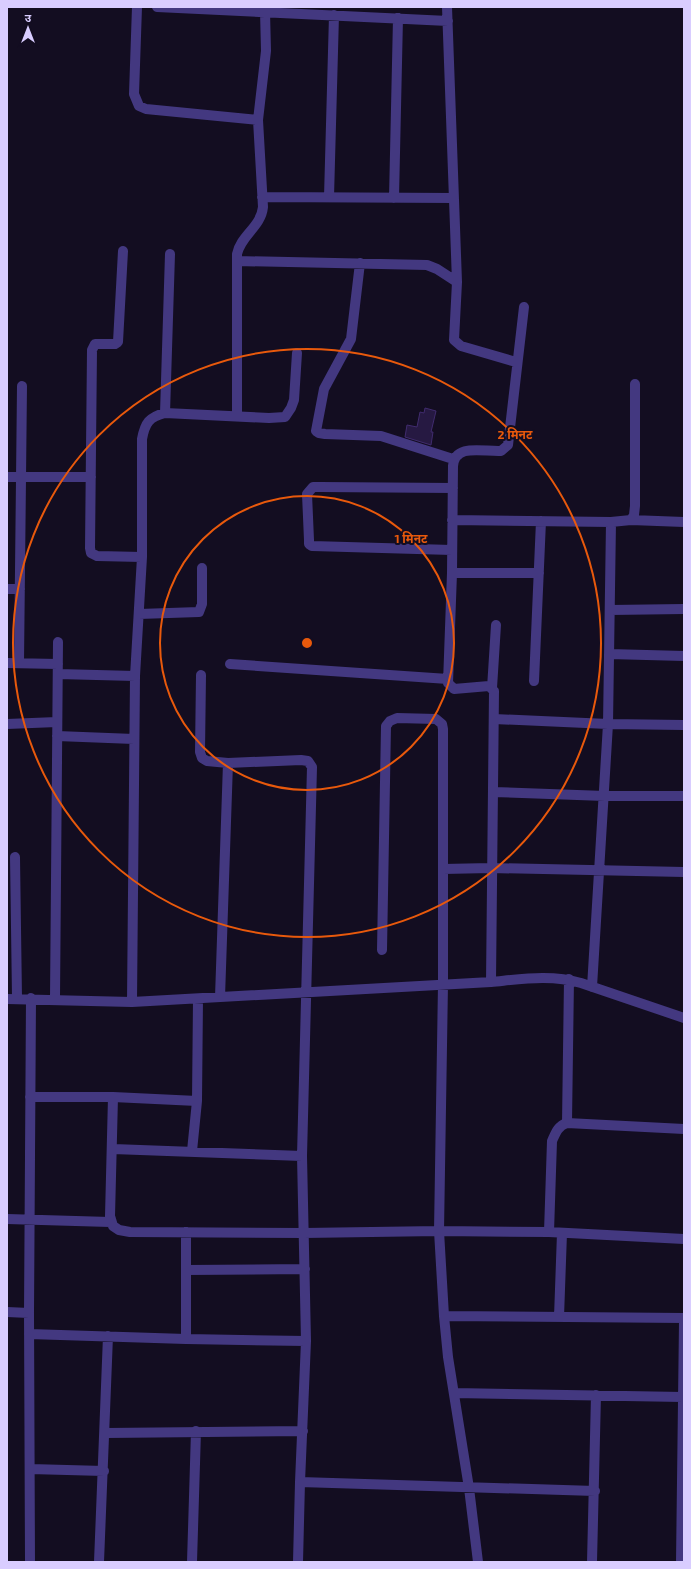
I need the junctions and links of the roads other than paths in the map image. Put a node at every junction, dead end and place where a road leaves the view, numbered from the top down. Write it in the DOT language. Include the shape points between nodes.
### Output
graph roads {
  1 [pos="137,7"];
  2 [pos="158,7"];
  3 [pos="447,7"];
  4 [pos="265,11"];
  5 [pos="334,15"];
  6 [pos="398,18"];
  7 [pos="448,21"];
  8 [pos="258,120"];
  9 [pos="262,197"];
  10 [pos="329,197"];
  11 [pos="394,198"];
  12 [pos="454,198"];
  13 [pos="123,251"];
  14 [pos="170,254"];
  15 [pos="237,261"];
  16 [pos="360,263"];
  17 [pos="457,282"];
  18 [pos="524,307"];
  19 [pos="297,353"];
  20 [pos="516,362"];
  21 [pos="635,384"];
  22 [pos="22,386"];
  23 [pos="165,413"];
  24 [pos="237,416"];
  25 [pos="453,459"];
  26 [pos="7,477"];
  27 [pos="21,477"];
  28 [pos="91,477"];
  29 [pos="452,488"];
  30 [pos="452,520"];
  31 [pos="631,520"];
  32 [pos="541,521"];
  33 [pos="611,522"];
  34 [pos="684,522"];
  35 [pos="452,550"];
  36 [pos="142,557"];
  37 [pos="202,568"];
  38 [pos="452,573"];
  39 [pos="539,573"];
  40 [pos="7,588"];
  41 [pos="20,589"];
  42 [pos="684,609"];
  43 [pos="610,610"];
  44 [pos="138,614"];
  45 [pos="496,625"];
  46 [pos="58,642"];
  47 [pos="609,654"];
  48 [pos="684,656"];
  49 [pos="7,663"];
  50 [pos="18,663"];
  51 [pos="230,664"];
  52 [pos="58,669"];
  53 [pos="201,675"];
  54 [pos="135,676"];
  55 [pos="448,679"];
  56 [pos="534,681"];
  57 [pos="492,688"];
  58 [pos="494,719"];
  59 [pos="57,722"];
  60 [pos="7,724"];
  61 [pos="608,724"];
  62 [pos="684,725"];
  63 [pos="57,736"];
  64 [pos="134,738"];
  65 [pos="228,763"];
  66 [pos="493,792"];
  67 [pos="605,796"];
  68 [pos="684,796"];
  69 [pos="15,857"];
  70 [pos="491,868"];
  71 [pos="443,869"];
  72 [pos="600,870"];
  73 [pos="684,872"];
  74 [pos="382,950"];
  75 [pos="569,979"];
  76 [pos="491,982"];
  77 [pos="443,984"];
  78 [pos="592,987"];
  79 [pos="306,992"];
  80 [pos="220,997"];
  81 [pos="18,998"];
  82 [pos="31,998"];
  83 [pos="7,999"];
  84 [pos="55,999"];
  85 [pos="198,999"];
  86 [pos="132,1002"];
  87 [pos="684,1018"];
  88 [pos="30,1097"];
  89 [pos="113,1097"];
  90 [pos="197,1101"];
  91 [pos="567,1123"];
  92 [pos="684,1129"];
  93 [pos="113,1149"];
  94 [pos="192,1151"];
  95 [pos="302,1156"];
  96 [pos="7,1219"];
  97 [pos="30,1219"];
  98 [pos="110,1222"];
  99 [pos="439,1231"];
  100 [pos="186,1232"];
  101 [pos="549,1232"];
  102 [pos="304,1233"];
  103 [pos="562,1233"];
  104 [pos="684,1239"];
  105 [pos="305,1269"];
  106 [pos="186,1270"];
  107 [pos="7,1312"];
  108 [pos="29,1313"];
  109 [pos="444,1316"];
  110 [pos="559,1316"];
  111 [pos="684,1318"];
  112 [pos="684,1321"];
  113 [pos="29,1334"];
  114 [pos="108,1336"];
  115 [pos="186,1339"];
  116 [pos="306,1341"];
  117 [pos="684,1359"];
  118 [pos="454,1393"];
  119 [pos="596,1395"];
  120 [pos="683,1397"];
  121 [pos="196,1431"];
  122 [pos="303,1431"];
  123 [pos="106,1433"];
  124 [pos="684,1448"];
  125 [pos="30,1469"];
  126 [pos="104,1471"];
  127 [pos="300,1482"];
  128 [pos="469,1488"];
  129 [pos="595,1491"];
  130 [pos="30,1562"];
  131 [pos="100,1562"];
  132 [pos="192,1562"];
  133 [pos="298,1562"];
  134 [pos="478,1562"];
  135 [pos="592,1562"];
  136 [pos="681,1562"];
  1 -- 8 [label="street" via="134,94 139,106 146,109"];
  2 -- 4 [label="street"];
  3 -- 7 [label="street"];
  4 -- 5 [label="street"];
  4 -- 8 [label="street" via="266,51"];
  5 -- 6 [label="street"];
  5 -- 10 [label="street"];
  6 -- 7 [label="street"];
  6 -- 11 [label="street"];
  7 -- 12 [label="street"];
  8 -- 9 [label="street"];
  9 -- 10 [label="street"];
  9 -- 15 [label="street" via="260,220 238,246"];
  10 -- 11 [label="street"];
  11 -- 12 [label="street"];
  12 -- 17 [label="street"];
  13 -- 28 [label="street" via="118,342 95,344 92,350"];
  14 -- 23 [label="street"];
  15 -- 16 [label="street"];
  15 -- 24 [label="street"];
  16 -- 17 [label="street" via="427,265 438,268"];
  16 -- 25 [label="street" via="351,339 324,389 316,431 319,434 381,436"];
  17 -- 20 [label="street" via="453,333 456,344"];
  18 -- 20 [label="street"];
  19 -- 24 [label="street" via="294,400 285,417"];
  20 -- 25 [label="street" via="508,445 501,451 462,451"];
  21 -- 31 [label="street" via="635,506"];
  22 -- 27 [label="street"];
  23 -- 24 [label="street"];
  23 -- 36 [label="street" via="155,415 148,421 142,439"];
  25 -- 29 [label="street"];
  26 -- 27 [label="street"];
  27 -- 28 [label="street"];
  27 -- 41 [label="street"];
  28 -- 36 [label="street" via="91,553 97,556"];
  29 -- 30 [label="street"];
  29 -- 35 [label="street" via="313,487 307,494 309,540 312,546"];
  30 -- 32 [label="street"];
  30 -- 35 [label="street"];
  31 -- 33 [label="street"];
  31 -- 34 [label="street"];
  32 -- 33 [label="street"];
  32 -- 39 [label="street"];
  33 -- 43 [label="street"];
  35 -- 38 [label="street"];
  36 -- 44 [label="street"];
  37 -- 44 [label="street" via="202,604 199,612"];
  38 -- 39 [label="street"];
  38 -- 55 [label="street"];
  39 -- 56 [label="street"];
  40 -- 41 [label="street"];
  41 -- 50 [label="street"];
  42 -- 43 [label="street"];
  43 -- 47 [label="street"];
  44 -- 54 [label="street"];
  45 -- 57 [label="street"];
  46 -- 52 [label="street"];
  47 -- 48 [label="street"];
  47 -- 61 [label="street"];
  49 -- 50 [label="street"];
  50 -- 52 [label="street"];
  51 -- 55 [label="street"];
  52 -- 54 [label="street"];
  52 -- 59 [label="street"];
  53 -- 65 [label="street" via="200,752 202,758 207,761"];
  54 -- 64 [label="street"];
  55 -- 57 [label="street" via="450,687 454,689 489,686"];
  57 -- 58 [label="street"];
  58 -- 61 [label="street"];
  58 -- 66 [label="street"];
  59 -- 60 [label="street"];
  59 -- 63 [label="street"];
  61 -- 62 [label="street"];
  61 -- 67 [label="street"];
  63 -- 64 [label="street"];
  63 -- 84 [label="street"];
  64 -- 86 [label="street"];
  65 -- 79 [label="street" via="301,760 308,761 312,767"];
  65 -- 80 [label="street"];
  66 -- 67 [label="street"];
  66 -- 70 [label="street"];
  67 -- 68 [label="street"];
  67 -- 72 [label="street"];
  69 -- 81 [label="street"];
  70 -- 71 [label="street"];
  70 -- 72 [label="street"];
  70 -- 76 [label="street"];
  71 -- 74 [label="street" via="442,724 436,718 397,718 390,721 385,733"];
  71 -- 77 [label="street"];
  72 -- 73 [label="street"];
  72 -- 78 [label="street"];
  75 -- 76 [label="street" via="548,977"];
  75 -- 78 [label="street"];
  75 -- 91 [label="street"];
  76 -- 77 [label="street"];
  77 -- 79 [label="street"];
  77 -- 99 [label="street"];
  78 -- 87 [label="street"];
  79 -- 80 [label="street"];
  79 -- 95 [label="street"];
  80 -- 85 [label="street"];
  81 -- 82 [label="street"];
  81 -- 83 [label="street"];
  82 -- 84 [label="street"];
  82 -- 88 [label="street"];
  84 -- 86 [label="street"];
  85 -- 86 [label="street"];
  85 -- 90 [label="street"];
  88 -- 89 [label="street"];
  88 -- 97 [label="street"];
  89 -- 90 [label="street"];
  89 -- 93 [label="street"];
  90 -- 94 [label="street"];
  91 -- 92 [label="street"];
  91 -- 101 [label="street" via="557,1130 552,1141"];
  93 -- 94 [label="street"];
  93 -- 98 [label="street"];
  94 -- 95 [label="street"];
  95 -- 102 [label="street"];
  96 -- 97 [label="street"];
  97 -- 98 [label="street"];
  97 -- 108 [label="street"];
  98 -- 100 [label="street" via="119,1230 130,1232"];
  99 -- 101 [label="street"];
  99 -- 102 [label="street"];
  99 -- 109 [label="street"];
  100 -- 102 [label="street"];
  100 -- 106 [label="street"];
  101 -- 103 [label="street"];
  102 -- 105 [label="street"];
  103 -- 104 [label="street"];
  103 -- 110 [label="street"];
  105 -- 106 [label="street"];
  105 -- 116 [label="street"];
  106 -- 115 [label="street"];
  107 -- 108 [label="street"];
  108 -- 113 [label="street"];
  109 -- 110 [label="street"];
  109 -- 118 [label="street"];
  110 -- 111 [label="street"];
  112 -- 117 [label="street"];
  113 -- 114 [label="street"];
  113 -- 125 [label="street"];
  114 -- 115 [label="street"];
  114 -- 123 [label="street"];
  115 -- 116 [label="street"];
  116 -- 122 [label="street"];
  117 -- 120 [label="street"];
  118 -- 119 [label="street"];
  118 -- 128 [label="street"];
  119 -- 120 [label="street"];
  119 -- 129 [label="street"];
  120 -- 124 [label="street"];
  121 -- 122 [label="street"];
  121 -- 123 [label="street"];
  121 -- 132 [label="street"];
  122 -- 127 [label="street"];
  123 -- 126 [label="street"];
  124 -- 136 [label="street"];
  125 -- 126 [label="street"];
  125 -- 130 [label="street"];
  126 -- 131 [label="street"];
  127 -- 128 [label="street"];
  127 -- 133 [label="street"];
  128 -- 129 [label="street"];
  128 -- 134 [label="street"];
  129 -- 135 [label="street"];
}
